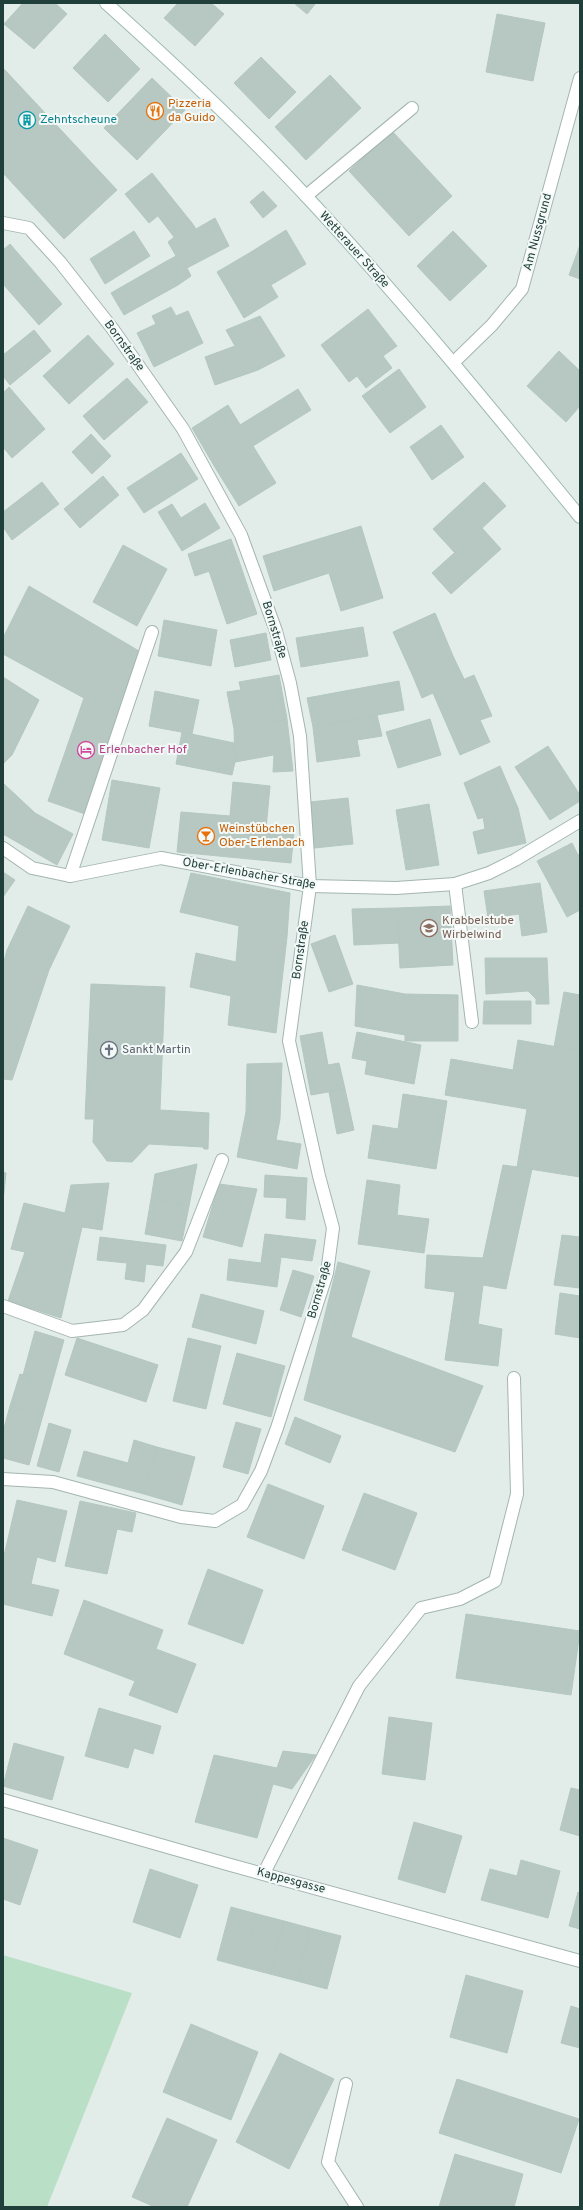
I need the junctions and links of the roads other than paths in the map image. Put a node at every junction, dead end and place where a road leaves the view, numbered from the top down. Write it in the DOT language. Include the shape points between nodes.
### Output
graph roads {
  1 [pos="106,3"];
  2 [pos="580,78"];
  3 [pos="412,108"];
  4 [pos="306,196"];
  5 [pos="3,223"];
  6 [pos="454,362"];
  7 [pos="580,517"];
  8 [pos="152,632"];
  9 [pos="580,821"];
  10 [pos="3,848"];
  11 [pos="70,876"];
  12 [pos="455,884"];
  13 [pos="310,886"];
  14 [pos="472,1022"];
  15 [pos="222,1160"];
  16 [pos="3,1306"];
  17 [pos="514,1378"];
  18 [pos="3,1479"];
  19 [pos="3,1800"];
  20 [pos="264,1873"];
  21 [pos="580,1961"];
  22 [pos="346,2084"];
  23 [pos="357,2207"];
  1 -- 4 [label="street, Wetterauer Straße" via="212,99"];
  2 -- 6 [label="street, Am Nussgrund" via="522,289 492,325"];
  3 -- 4 [label="street"];
  4 -- 6 [label="street, Wetterauer Straße"];
  5 -- 13 [label="street, Bornstraße" via="29,228 60,262 112,328 183,429 241,535 276,631 300,736"];
  6 -- 7 [label="street, Wetterauer Straße"];
  8 -- 11 [label="street"];
  9 -- 12 [label="street, Ober-Erlenbacher Straße" via="515,860 489,873"];
  10 -- 11 [label="street, Ober-Erlenbacher Straße" via="32,868"];
  11 -- 13 [label="street, Ober-Erlenbacher Straße" via="161,858"];
  12 -- 13 [label="street, Ober-Erlenbacher Straße" via="396,888"];
  12 -- 14 [label="street"];
  13 -- 18 [label="street, Bornstraße" via="289,1041 333,1228 327,1273 261,1471 242,1505 215,1521 181,1517 53,1482"];
  15 -- 16 [label="street" via="186,1252 143,1310 123,1325 72,1330"];
  17 -- 20 [label="street" via="517,1494 494,1581 460,1599 421,1608 359,1686"];
  19 -- 20 [label="street, Kappesgasse"];
  20 -- 21 [label="street, Kappesgasse"];
  22 -- 23 [label="street" via="328,2162"];
}
